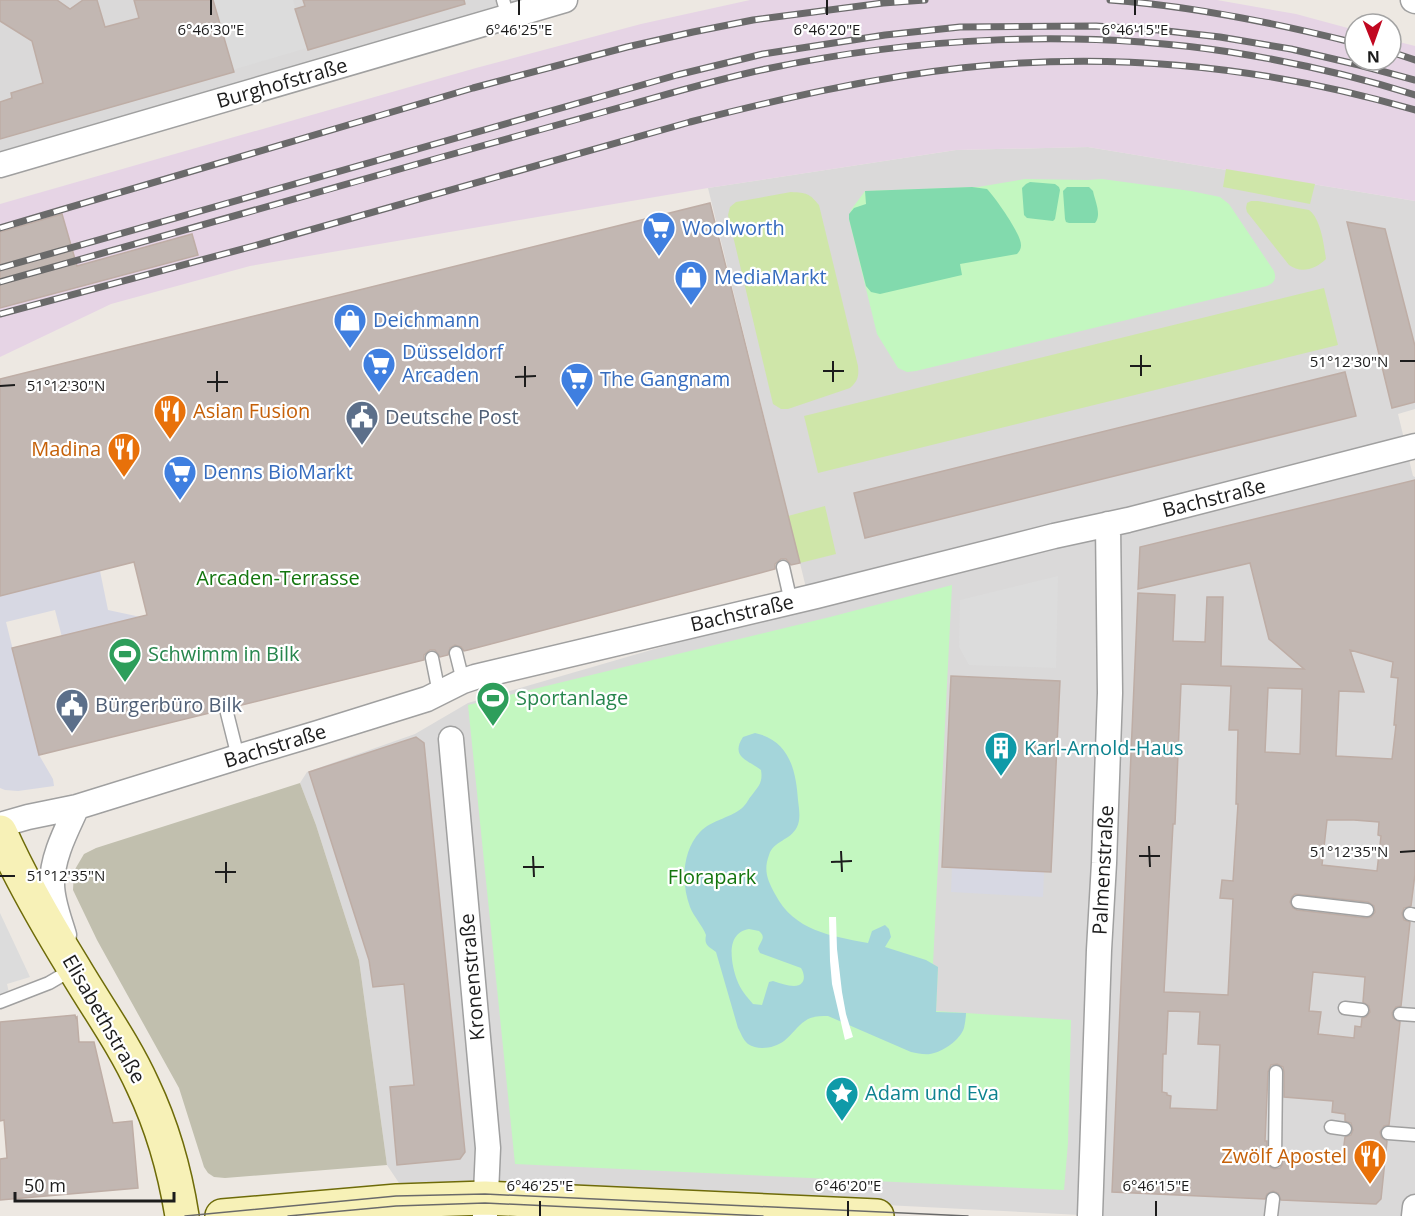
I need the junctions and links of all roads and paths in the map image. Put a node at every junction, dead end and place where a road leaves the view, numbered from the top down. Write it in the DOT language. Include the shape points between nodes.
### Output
graph roads {
  1 [pos="565,0"];
  2 [pos="505,9"];
  3 [pos="0,165"];
  4 [pos="1415,446"];
  5 [pos="1108,524"];
  6 [pos="783,567"];
  7 [pos="791,602"];
  8 [pos="456,653"];
  9 [pos="432,658"];
  10 [pos="463,681"];
  11 [pos="439,693"];
  12 [pos="226,709"];
  13 [pos="451,739"];
  14 [pos="238,757"];
  15 [pos="77,807"];
  16 [pos="0,825"];
  17 [pos="0,832"];
  18 [pos="1298,902"];
  19 [pos="1367,910"];
  20 [pos="74,969"];
  21 [pos="0,1002"];
  22 [pos="1345,1008"];
  23 [pos="1362,1010"];
  24 [pos="1401,1014"];
  25 [pos="1415,1015"];
  26 [pos="1276,1072"];
  27 [pos="1331,1127"];
  28 [pos="1346,1129"];
  29 [pos="1388,1133"];
  30 [pos="1415,1135"];
  31 [pos="1275,1161"];
  32 [pos="1273,1199"];
  33 [pos="485,1207"];
  34 [pos="1415,1207"];
  35 [pos="842,1215"];
  36 [pos="182,1216"];
  37 [pos="222,1216"];
  38 [pos="878,1216"];
  39 [pos="1090,1216"];
  40 [pos="1271,1216"];
  41 [pos="1414,1216"];
  1 -- 2 [label="street, Burghofstraße"];
  2 -- 3 [label="street, Burghofstraße"];
  4 -- 5 [label="street, Bachstraße"];
  5 -- 7 [label="street, Bachstraße"];
  5 -- 39 [label="street, Palmenstraße" via="1110,693"];
  6 -- 7 [label="lane"];
  7 -- 10 [label="street, Bachstraße"];
  8 -- 10 [label="lane"];
  9 -- 11 [label="lane"];
  10 -- 11 [label="street, Bachstraße"];
  11 -- 14 [label="street, Bachstraße"];
  12 -- 14 [label="lane"];
  13 -- 33 [label="street, Kronenstraße" via="488,1148"];
  14 -- 15 [label="street, Bachstraße"];
  15 -- 16 [label="street, Bachstraße"];
  15 -- 20 [label="street" via="59,849 52,883"];
  17 -- 20 [label="street, Elisabethstraße"];
  18 -- 19 [label="lane"];
  20 -- 21 [label="lane"];
  20 -- 36 [label="street, Elisabethstraße" via="146,1092 173,1171"];
  22 -- 23 [label="lane"];
  24 -- 25 [label="lane"];
  26 -- 31 [label="lane"];
  27 -- 28 [label="lane"];
  29 -- 30 [label="lane"];
  32 -- 40 [label="lane"];
  33 -- 35 [label="street"];
  33 -- 37 [label="street" via="397,1201"];
  34 -- 41 [label="street"];
  35 -- 38 [label="street"];
}
